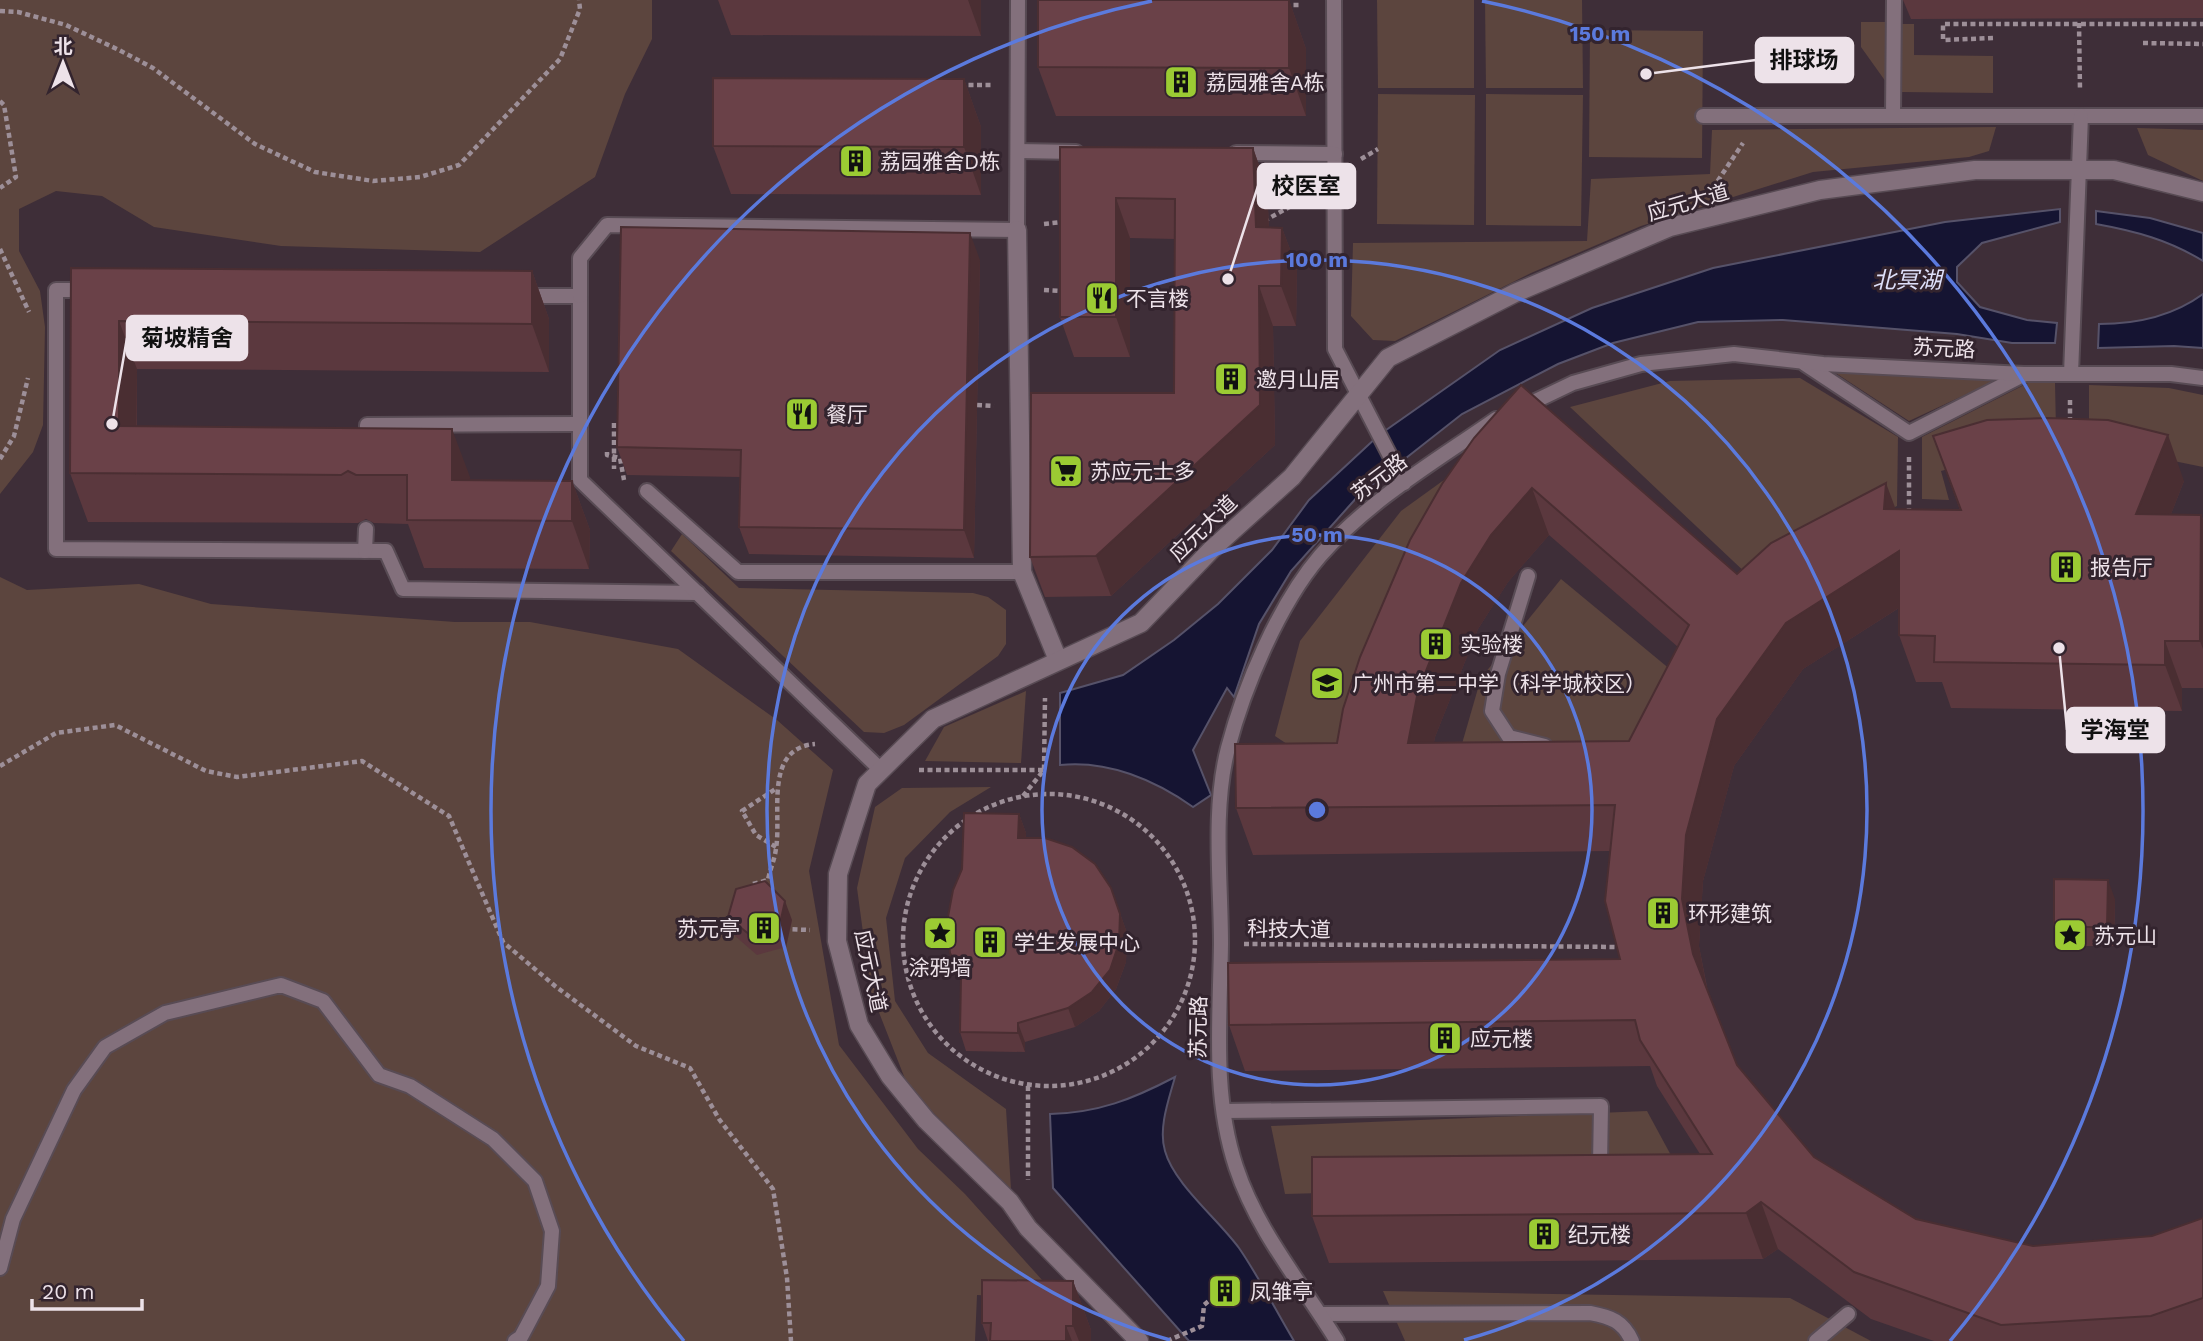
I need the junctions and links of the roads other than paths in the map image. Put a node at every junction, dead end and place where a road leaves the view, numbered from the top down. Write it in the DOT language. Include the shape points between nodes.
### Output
graph roads {
  1 [pos="1018,0"];
  2 [pos="1334,0"];
  3 [pos="1894,0"];
  4 [pos="1892,115"];
  5 [pos="1703,116"];
  6 [pos="2081,116"];
  7 [pos="2203,116"];
  8 [pos="1018,151"];
  9 [pos="1087,152"];
  10 [pos="1225,153"];
  11 [pos="1335,154"];
  12 [pos="2081,170"];
  13 [pos="2203,192"];
  14 [pos="1017,230"];
  15 [pos="111,290"];
  16 [pos="511,295"];
  17 [pos="580,296"];
  18 [pos="1801,362"];
  19 [pos="2024,374"];
  20 [pos="2071,374"];
  21 [pos="2203,379"];
  22 [pos="1358,396"];
  23 [pos="580,424"];
  24 [pos="367,456"];
  25 [pos="1404,483"];
  26 [pos="648,491"];
  27 [pos="366,528"];
  28 [pos="365,551"];
  29 [pos="1022,572"];
  30 [pos="1528,576"];
  31 [pos="698,593"];
  32 [pos="1051,663"];
  33 [pos="1559,747"];
  34 [pos="881,770"];
  35 [pos="1225,1111"];
  36 [pos="1628,1164"];
  37 [pos="0,1268"];
  38 [pos="1321,1314"];
  39 [pos="1848,1314"];
  40 [pos="515,1341"];
  41 [pos="1139,1341"];
  42 [pos="1337,1341"];
  43 [pos="1632,1341"];
  44 [pos="1816,1341"];
  1 -- 8 [label="lane"];
  2 -- 11 [label="lane"];
  3 -- 4 [label="lane"];
  4 -- 5 [label="lane"];
  4 -- 6 [label="lane"];
  6 -- 7 [label="lane"];
  6 -- 12 [label="lane"];
  8 -- 9 [label="lane"];
  8 -- 14 [label="lane"];
  10 -- 11 [label="lane"];
  11 -- 22 [label="lane" via="1335,349"];
  12 -- 13 [label="street, 应元大道" via="2114,170"];
  12 -- 20 [label="lane"];
  12 -- 22 [label="street, 应元大道" via="1975,170 1820,190 1670,227 1516,293 1388,358"];
  14 -- 17 [label="lane" via="607,225 580,258"];
  14 -- 29 [label="street"];
  15 -- 28 [label="lane" via="56,290 56,549"];
  16 -- 17 [label="lane"];
  17 -- 23 [label="lane"];
  18 -- 19 [label="lane, 苏元路"];
  18 -- 19 [label="lane" via="1909,433"];
  18 -- 25 [label="lane, 苏元路" via="1734,354 1641,364 1573,383 1497,419 1443,463"];
  19 -- 20 [label="lane, 苏元路"];
  20 -- 21 [label="lane, 苏元路" via="2171,374"];
  22 -- 25 [label="lane"];
  22 -- 32 [label="street, 应元大道" via="1292,477 1210,550 1141,623"];
  23 -- 24 [label="lane" via="367,425"];
  23 -- 31 [label="lane" via="580,480"];
  25 -- 35 [label="lane, 苏元路" via="1367,510 1319,557 1283,612 1252,679 1228,748 1221,796 1218,1082"];
  26 -- 29 [label="lane" via="738,572"];
  27 -- 28 [label="lane"];
  28 -- 31 [label="lane" via="386,551 403,590"];
  29 -- 32 [label="street"];
  30 -- 33 [label="lane" via="1498,674 1492,711 1509,737"];
  31 -- 34 [label="lane"];
  32 -- 34 [label="street, 应元大道" via="933,719"];
  34 -- 41 [label="street, 应元大道" via="867,784 838,874 837,941 859,1025 890,1076 926,1121 1010,1202 1028,1228"];
  35 -- 36 [label="lane" via="1601,1107 1600,1164"];
  35 -- 38 [label="lane, 苏元路" via="1235,1166 1262,1227"];
  37 -- 40 [label="lane" via="13,1219 74,1090 105,1047 165,1013 281,985 323,1001 379,1075 410,1086 493,1139 535,1181 552,1231 548,1286"];
  38 -- 42 [label="lane, 苏元路"];
  38 -- 43 [label="lane" via="1590,1312 1619,1322"];
  39 -- 44 [label="lane"];
}
